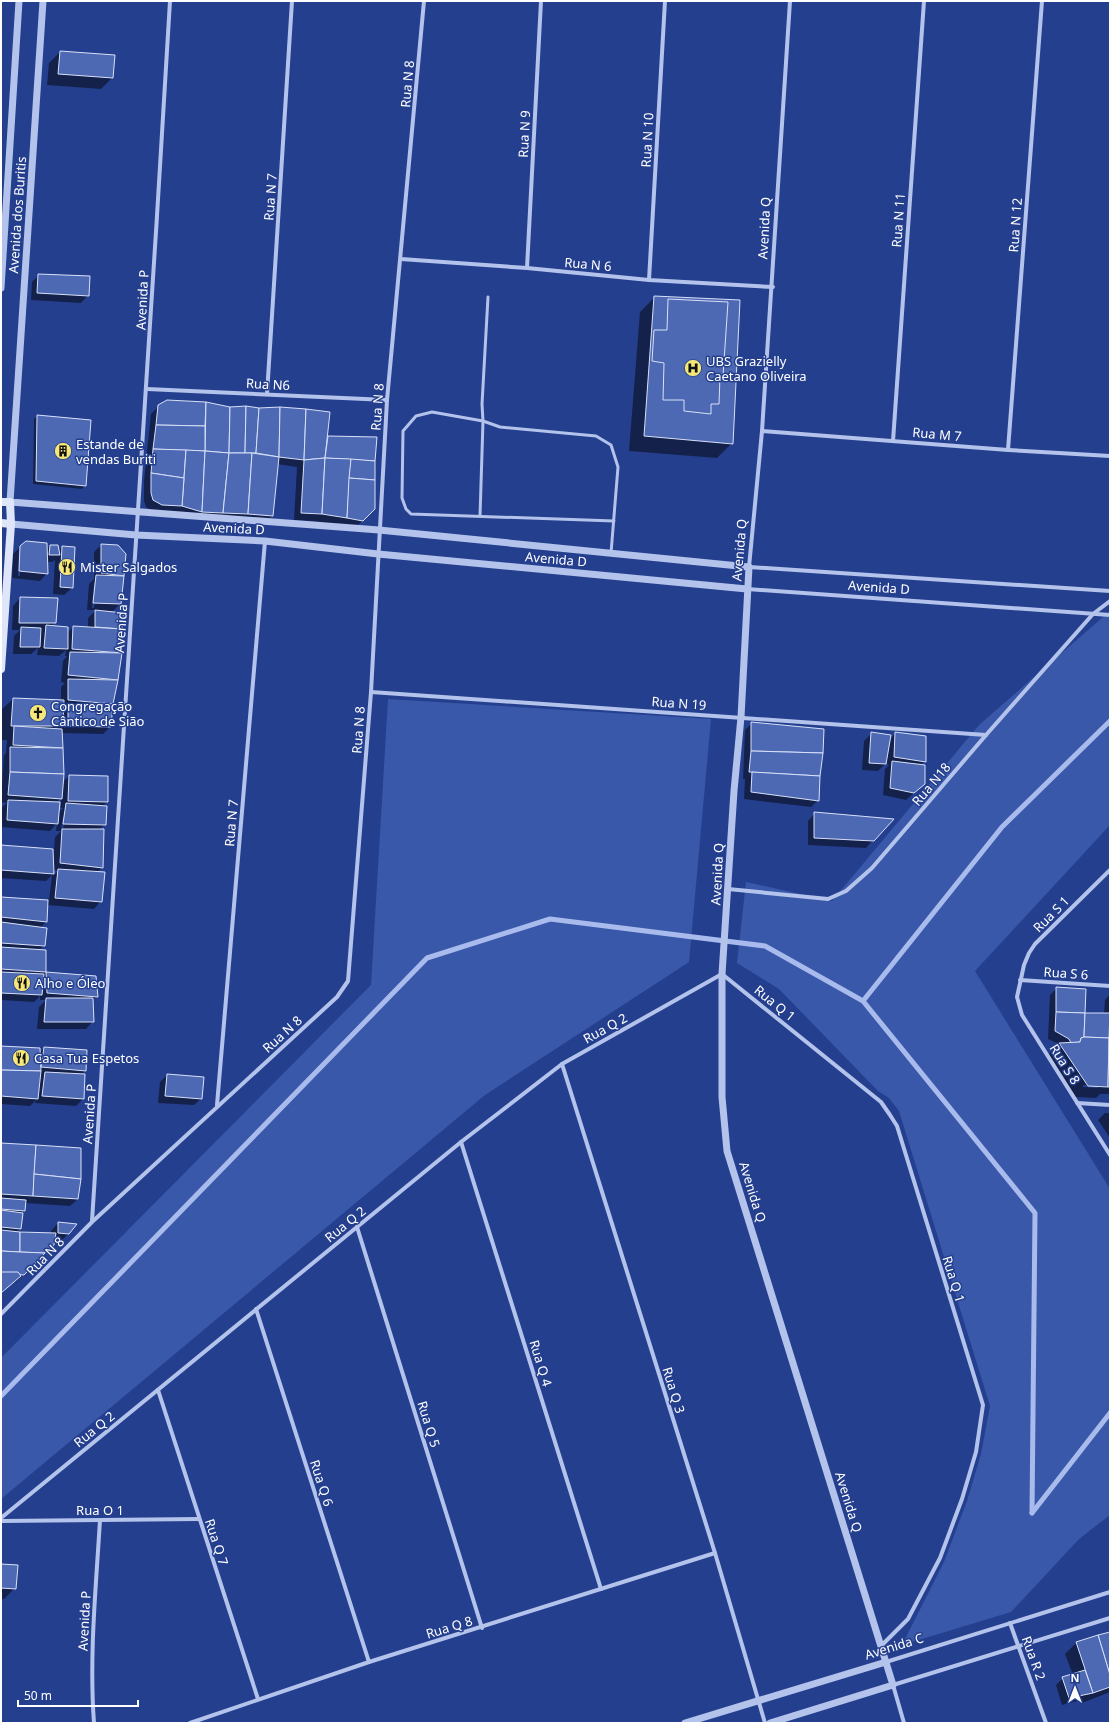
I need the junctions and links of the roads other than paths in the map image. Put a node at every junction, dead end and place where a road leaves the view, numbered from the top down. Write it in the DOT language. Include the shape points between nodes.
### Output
graph roads {
  1 [pos="19,1"];
  2 [pos="43,1"];
  3 [pos="170,1"];
  4 [pos="292,1"];
  5 [pos="424,1"];
  6 [pos="541,1"];
  7 [pos="665,1"];
  8 [pos="790,1"];
  9 [pos="924,1"];
  10 [pos="1042,1"];
  11 [pos="401,259"];
  12 [pos="527,268"];
  13 [pos="649,280"];
  14 [pos="773,287"];
  15 [pos="1,288"];
  16 [pos="488,297"];
  17 [pos="147,390"];
  18 [pos="267,394"];
  19 [pos="387,400"];
  20 [pos="483,422"];
  21 [pos="762,430"];
  22 [pos="893,441"];
  23 [pos="1008,450"];
  24 [pos="1110,456"];
  25 [pos="1,502"];
  26 [pos="10,502"];
  27 [pos="137,512"];
  28 [pos="480,516"];
  29 [pos="614,521"];
  30 [pos="1,523"];
  31 [pos="12,524"];
  32 [pos="379,530"];
  33 [pos="136,535"];
  34 [pos="265,541"];
  35 [pos="611,553"];
  36 [pos="378,554"];
  37 [pos="749,567"];
  38 [pos="748,589"];
  39 [pos="1110,591"];
  40 [pos="1110,601"];
  41 [pos="1093,614"];
  42 [pos="1110,615"];
  43 [pos="1,669"];
  44 [pos="371,692"];
  45 [pos="741,717"];
  46 [pos="986,735"];
  47 [pos="1110,870"];
  48 [pos="728,889"];
  49 [pos="722,974"];
  50 [pos="1020,980"];
  51 [pos="1110,986"];
  52 [pos="562,1064"];
  53 [pos="1077,1103"];
  54 [pos="1110,1105"];
  55 [pos="217,1106"];
  56 [pos="461,1142"];
  57 [pos="1110,1155"];
  58 [pos="92,1222"];
  59 [pos="357,1227"];
  60 [pos="256,1309"];
  61 [pos="1,1314"];
  62 [pos="158,1390"];
  63 [pos="1,1519"];
  64 [pos="199,1519"];
  65 [pos="100,1520"];
  66 [pos="715,1553"];
  67 [pos="601,1590"];
  68 [pos="1110,1592"];
  69 [pos="1110,1618"];
  70 [pos="1010,1623"];
  71 [pos="482,1628"];
  72 [pos="881,1646"];
  73 [pos="1020,1646"];
  74 [pos="370,1662"];
  75 [pos="886,1662"];
  76 [pos="893,1685"];
  77 [pos="258,1699"];
  78 [pos="758,1700"];
  79 [pos="94,1723"];
  80 [pos="190,1723"];
  81 [pos="685,1723"];
  82 [pos="765,1723"];
  83 [pos="770,1723"];
  84 [pos="904,1723"];
  85 [pos="1046,1723"];
  1 -- 15 [label="street, Avenida dos Buritis"];
  2 -- 26 [label="street, Avenida dos Buritis"];
  3 -- 17 [label="street, Avenida P"];
  4 -- 18 [label="street, Rua N 7"];
  5 -- 11 [label="street, Rua N 8"];
  6 -- 12 [label="street, Rua N 9"];
  7 -- 13 [label="street, Rua N 10"];
  8 -- 14 [label="street, Avenida Q"];
  9 -- 22 [label="street, Rua N 11"];
  10 -- 23 [label="street, Rua N 12"];
  11 -- 12 [label="street, Rua N 6"];
  11 -- 19 [label="street, Rua N 8"];
  12 -- 13 [label="street, Rua N 6"];
  13 -- 14 [label="street, Rua N 6"];
  14 -- 21 [label="street, Avenida Q"];
  16 -- 20 [label="lane"];
  17 -- 18 [label="street, Rua N6"];
  17 -- 27 [label="street, Avenida P"];
  18 -- 19 [label="street, Rua N6"];
  19 -- 32 [label="street, Rua N 8"];
  20 -- 28 [label="lane"];
  20 -- 28 [label="lane" via="432,412 416,416 403,431 402,498 406,509 411,514"];
  20 -- 29 [label="lane" via="596,436 611,445 618,467"];
  21 -- 22 [label="street, Rua M 7"];
  21 -- 37 [label="street, Avenida Q"];
  22 -- 23 [label="street, Rua M 7"];
  23 -- 24 [label="street, Rua M 7"];
  25 -- 26 [label="main road, Avenida D"];
  26 -- 27 [label="street, Avenida D"];
  26 -- 31 [label="main road, Avenida dos Buritis"];
  27 -- 32 [label="street, Avenida D"];
  27 -- 33 [label="street, Avenida P"];
  28 -- 29 [label="lane"];
  29 -- 35 [label="lane"];
  30 -- 31 [label="main road, Avenida D"];
  31 -- 33 [label="street, Avenida D"];
  31 -- 43 [label="main road, Avenida dos Buritis"];
  32 -- 35 [label="street, Avenida D"];
  32 -- 36 [label="street, Rua N 8"];
  33 -- 34 [label="street, Avenida D"];
  33 -- 58 [label="street, Avenida P"];
  34 -- 36 [label="street, Avenida D"];
  34 -- 55 [label="street, Rua N 7"];
  35 -- 37 [label="street, Avenida D"];
  36 -- 38 [label="street, Avenida D"];
  36 -- 44 [label="street, Rua N 8"];
  37 -- 38 [label="street, Avenida Q"];
  37 -- 39 [label="street, Avenida D"];
  38 -- 41 [label="street, Avenida D"];
  38 -- 45 [label="street, Avenida Q"];
  40 -- 41 [label="street, Rua N18"];
  41 -- 42 [label="street, Avenida D"];
  41 -- 46 [label="street, Rua N18"];
  44 -- 45 [label="street, Rua N 19"];
  44 -- 55 [label="street, Rua N 8" via="348,980 337,997"];
  45 -- 46 [label="street, Rua N 19"];
  45 -- 48 [label="street, Avenida Q"];
  46 -- 48 [label="street, Rua N18" via="872,868 840,895 828,899"];
  47 -- 50 [label="street, Rua S 1" via="1035,944 1024,965"];
  48 -- 49 [label="street, Avenida Q"];
  49 -- 52 [label="street, Rua Q 2"];
  49 -- 72 [label="street, Avenida Q" via="722,1097 727,1151"];
  49 -- 72 [label="street, Rua Q 1" via="881,1102 897,1126 983,1405 976,1452 940,1558 908,1619"];
  50 -- 51 [label="street, Rua S 6"];
  50 -- 53 [label="street, Rua S 8" via="1018,997 1022,1015"];
  52 -- 56 [label="street, Rua Q 2"];
  52 -- 66 [label="street, Rua Q 3"];
  53 -- 54 [label="street"];
  53 -- 57 [label="street, Rua S 8"];
  55 -- 58 [label="street, Rua N 8"];
  56 -- 59 [label="street, Rua Q 2"];
  56 -- 67 [label="street, Rua Q 4"];
  58 -- 61 [label="street, Rua N 8"];
  59 -- 60 [label="street, Rua Q 2"];
  59 -- 71 [label="street, Rua Q 5"];
  60 -- 62 [label="street, Rua Q 2"];
  60 -- 74 [label="street, Rua Q 6"];
  62 -- 63 [label="street, Rua Q 2"];
  62 -- 64 [label="street, Rua Q 7"];
  63 -- 65 [label="street, Rua O 1"];
  64 -- 65 [label="street, Rua O 1"];
  64 -- 77 [label="street, Rua Q 7"];
  65 -- 79 [label="street, Avenida P" via="93,1652"];
  66 -- 67 [label="street, Rua Q 8"];
  66 -- 78 [label="street, Rua Q 3"];
  67 -- 71 [label="street, Rua Q 8"];
  68 -- 70 [label="street, Avenida C"];
  69 -- 73 [label="street"];
  70 -- 73 [label="street, Rua R 2"];
  70 -- 75 [label="street, Avenida C"];
  71 -- 74 [label="street, Rua Q 8"];
  72 -- 75 [label="street, Avenida Q"];
  73 -- 76 [label="street"];
  73 -- 85 [label="street, Rua R 2"];
  74 -- 77 [label="street, Rua Q 8"];
  75 -- 76 [label="street, Avenida Q"];
  75 -- 78 [label="street, Avenida C"];
  76 -- 83 [label="street"];
  76 -- 84 [label="street, Avenida Q"];
  77 -- 80 [label="street, Rua Q 8"];
  78 -- 81 [label="street, Avenida C"];
  78 -- 82 [label="street, Rua Q 3"];
}
